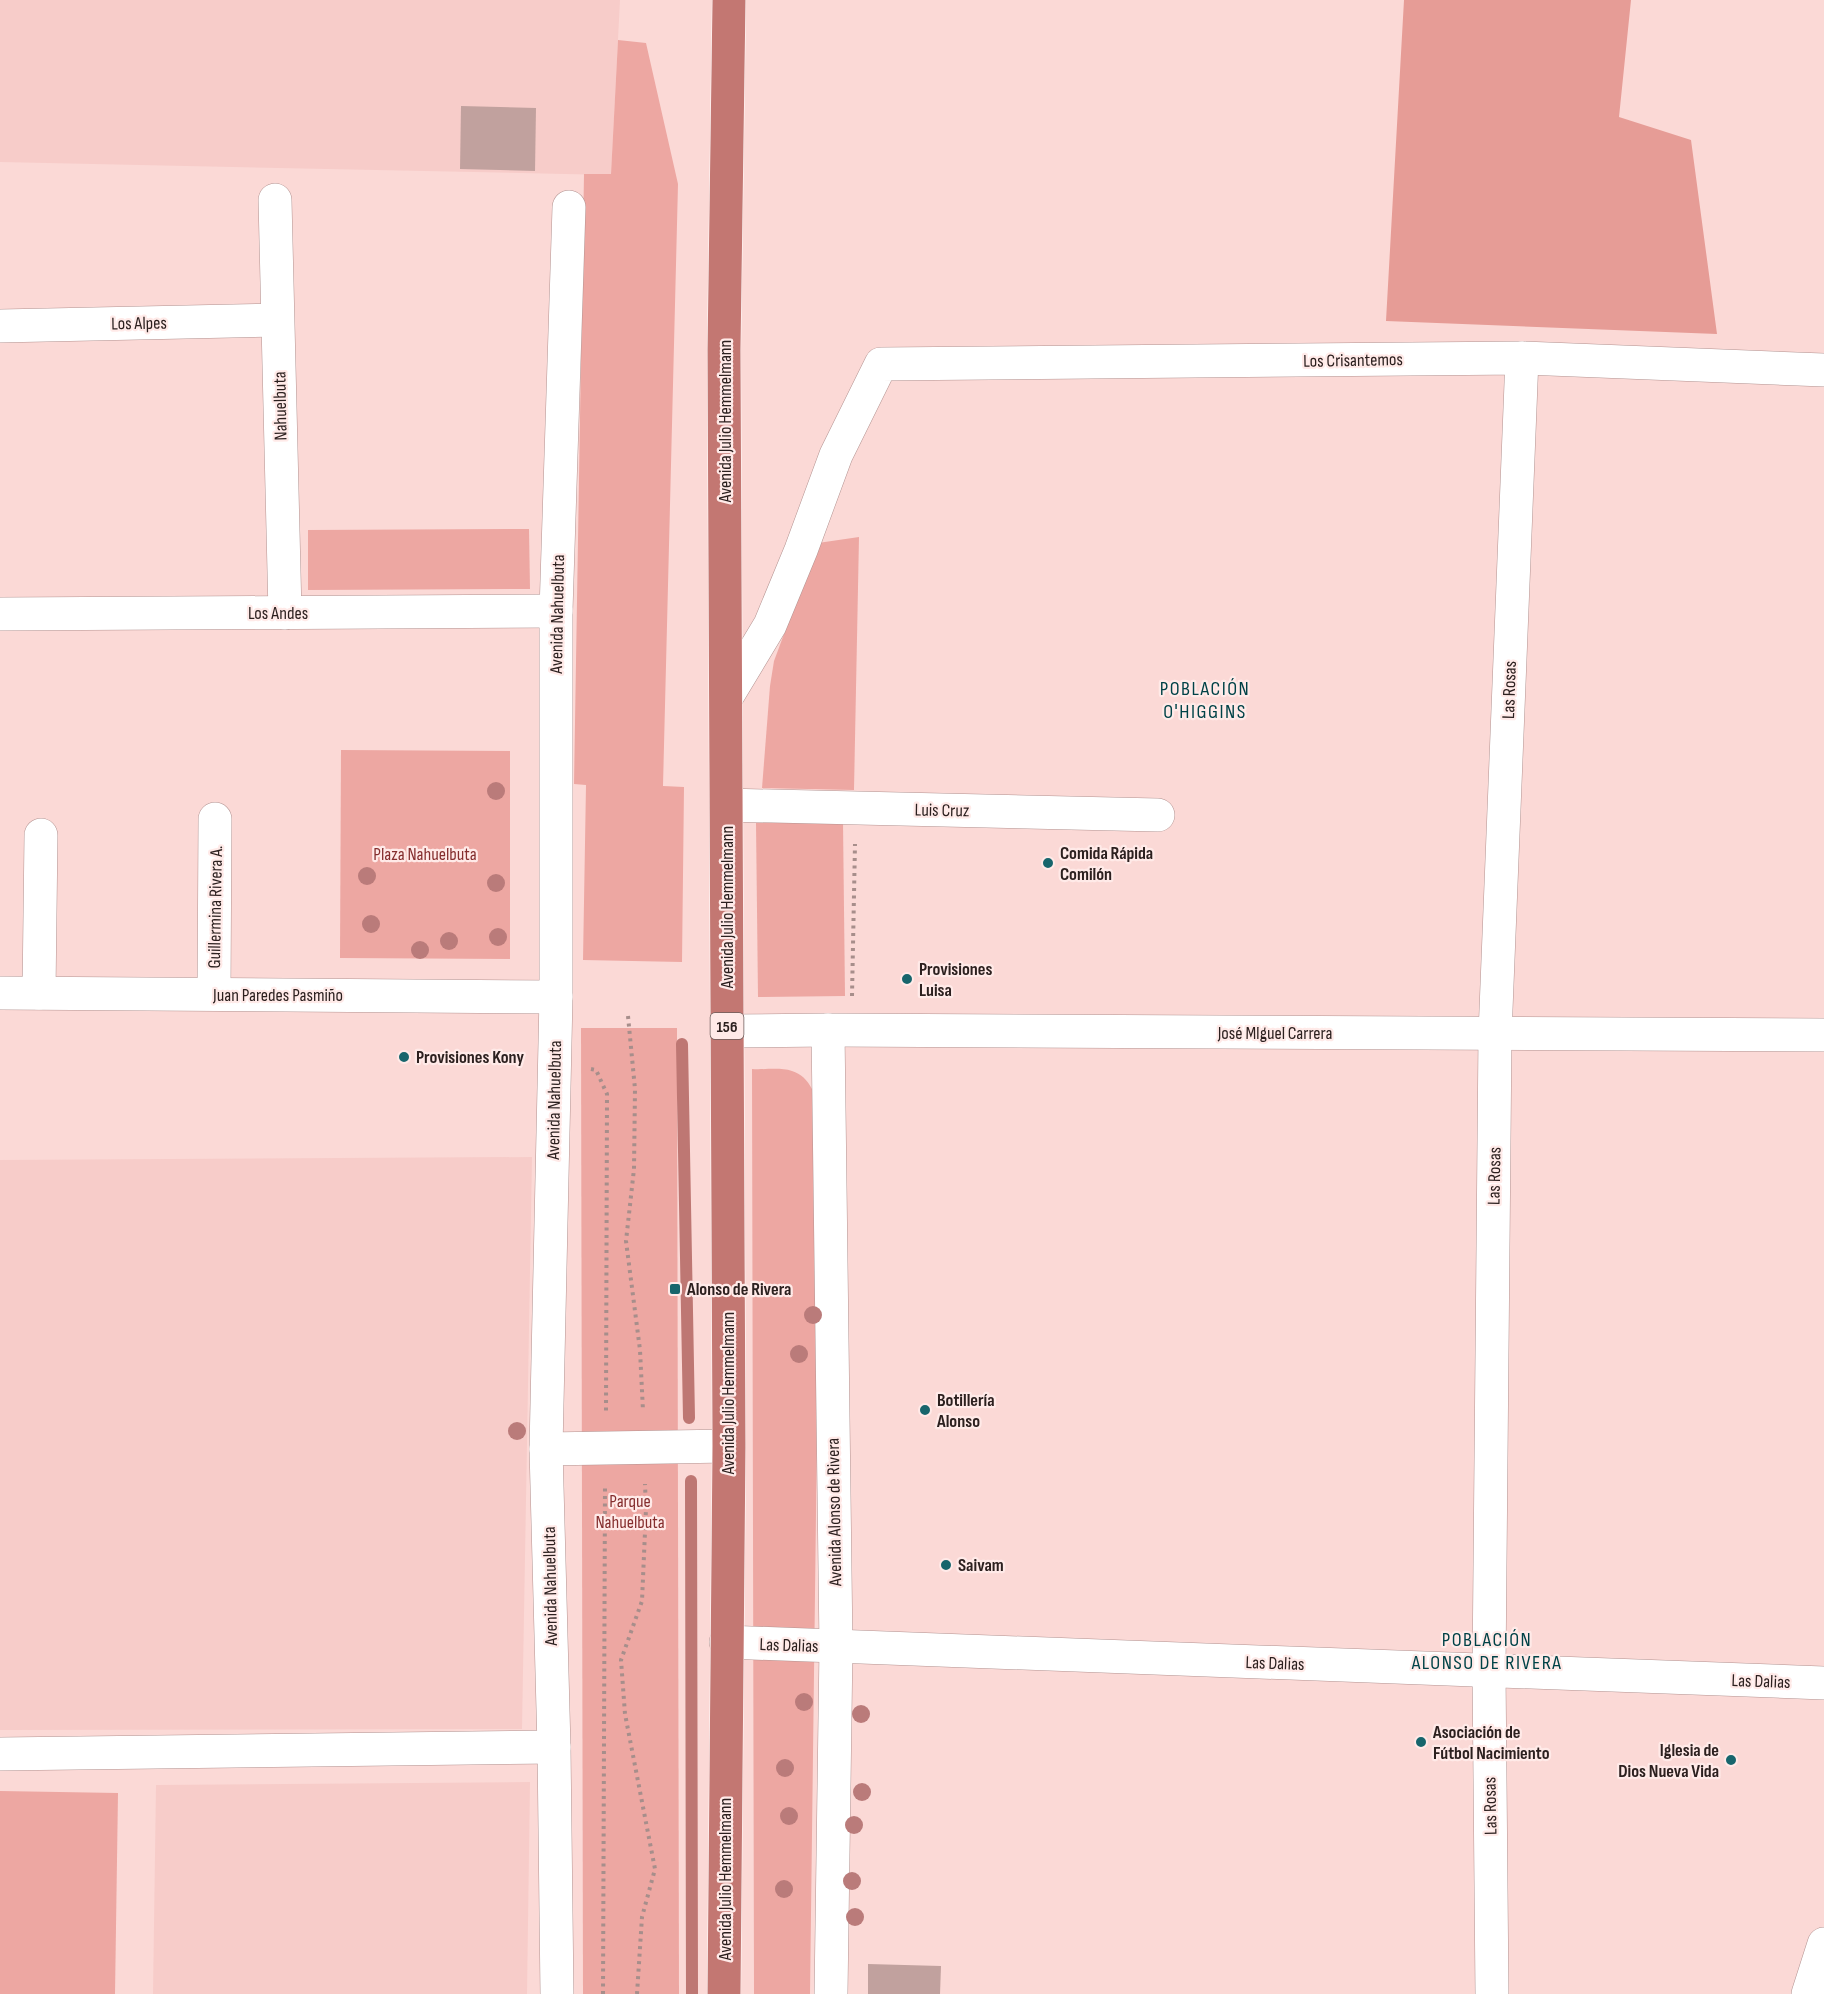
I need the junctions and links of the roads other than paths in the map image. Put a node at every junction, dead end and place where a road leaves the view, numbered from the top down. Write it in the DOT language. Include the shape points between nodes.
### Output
graph roads {
  1 [pos="729,0"];
  2 [pos="275,200"];
  3 [pos="569,207"];
  4 [pos="277,320"];
  5 [pos="0,326"];
  6 [pos="1522,358"];
  7 [pos="1824,370"];
  8 [pos="556,611"];
  9 [pos="285,613"];
  10 [pos="0,614"];
  11 [pos="726,698"];
  12 [pos="726,805"];
  13 [pos="1158,815"];
  14 [pos="215,819"];
  15 [pos="41,835"];
  16 [pos="0,993"];
  17 [pos="39,993"];
  18 [pos="214,994"];
  19 [pos="556,997"];
  20 [pos="840,1030"];
  21 [pos="727,1031"];
  22 [pos="1495,1035"];
  23 [pos="1824,1035"];
  24 [pos="729,1446"];
  25 [pos="546,1449"];
  26 [pos="726,1642"];
  27 [pos="836,1647"];
  28 [pos="1489,1671"];
  29 [pos="1824,1683"];
  30 [pos="554,1747"];
  31 [pos="0,1754"];
  32 [pos="1824,1944"];
  33 [pos="557,1994"];
  34 [pos="724,1994"];
  35 [pos="831,1994"];
  36 [pos="1492,1994"];
  37 [pos="1808,1994"];
  1 -- 11 [label="highway, Avenida Julio Hemmelmann / 156" via="724,339"];
  2 -- 4 [label="street, Nahuelbuta"];
  3 -- 8 [label="street, Avenida Nahuelbuta"];
  4 -- 5 [label="street, Los Alpes"];
  4 -- 9 [label="street, Nahuelbuta"];
  6 -- 7 [label="street, Los Crisantemos"];
  6 -- 11 [label="street, Los Crisantemos" via="881,364 836,455 770,626"];
  6 -- 22 [label="street, Las Rosas"];
  8 -- 9 [label="street, Los Andes"];
  8 -- 19 [label="street, Avenida Nahuelbuta"];
  9 -- 10 [label="street, Los Andes"];
  11 -- 12 [label="highway, Avenida Julio Hemmelmann / 156"];
  12 -- 13 [label="street, Luis Cruz"];
  12 -- 21 [label="highway, Avenida Julio Hemmelmann / 156"];
  14 -- 18 [label="street, Guillermina Rivera A."];
  15 -- 17 [label="street"];
  16 -- 17 [label="street, Juan Paredes Pasmiño"];
  17 -- 18 [label="street, Juan Paredes Pasmiño"];
  18 -- 19 [label="street, Juan Paredes Pasmiño"];
  19 -- 25 [label="street, Avenida Nahuelbuta"];
  20 -- 21 [label="street, José MIguel Carrera"];
  20 -- 22 [label="street, José MIguel Carrera"];
  20 -- 27 [label="street, Avenida Alonso de Rivera"];
  21 -- 24 [label="highway, Avenida Julio Hemmelmann / 156"];
  22 -- 23 [label="street, José MIguel Carrera"];
  22 -- 28 [label="street, Las Rosas"];
  24 -- 25 [label="street"];
  24 -- 26 [label="highway, Avenida Julio Hemmelmann / 156"];
  25 -- 30 [label="street, Avenida Nahuelbuta"];
  26 -- 27 [label="street, Las Dalias"];
  26 -- 34 [label="highway, Avenida Julio Hemmelmann / 156"];
  27 -- 28 [label="street, Las Dalias"];
  27 -- 35 [label="street, Avenida Alonso de Rivera"];
  28 -- 29 [label="street, Las Dalias"];
  28 -- 36 [label="street, Las Rosas"];
  30 -- 31 [label="street"];
  30 -- 33 [label="street, Avenida Nahuelbuta"];
  32 -- 37 [label="street"];
}
